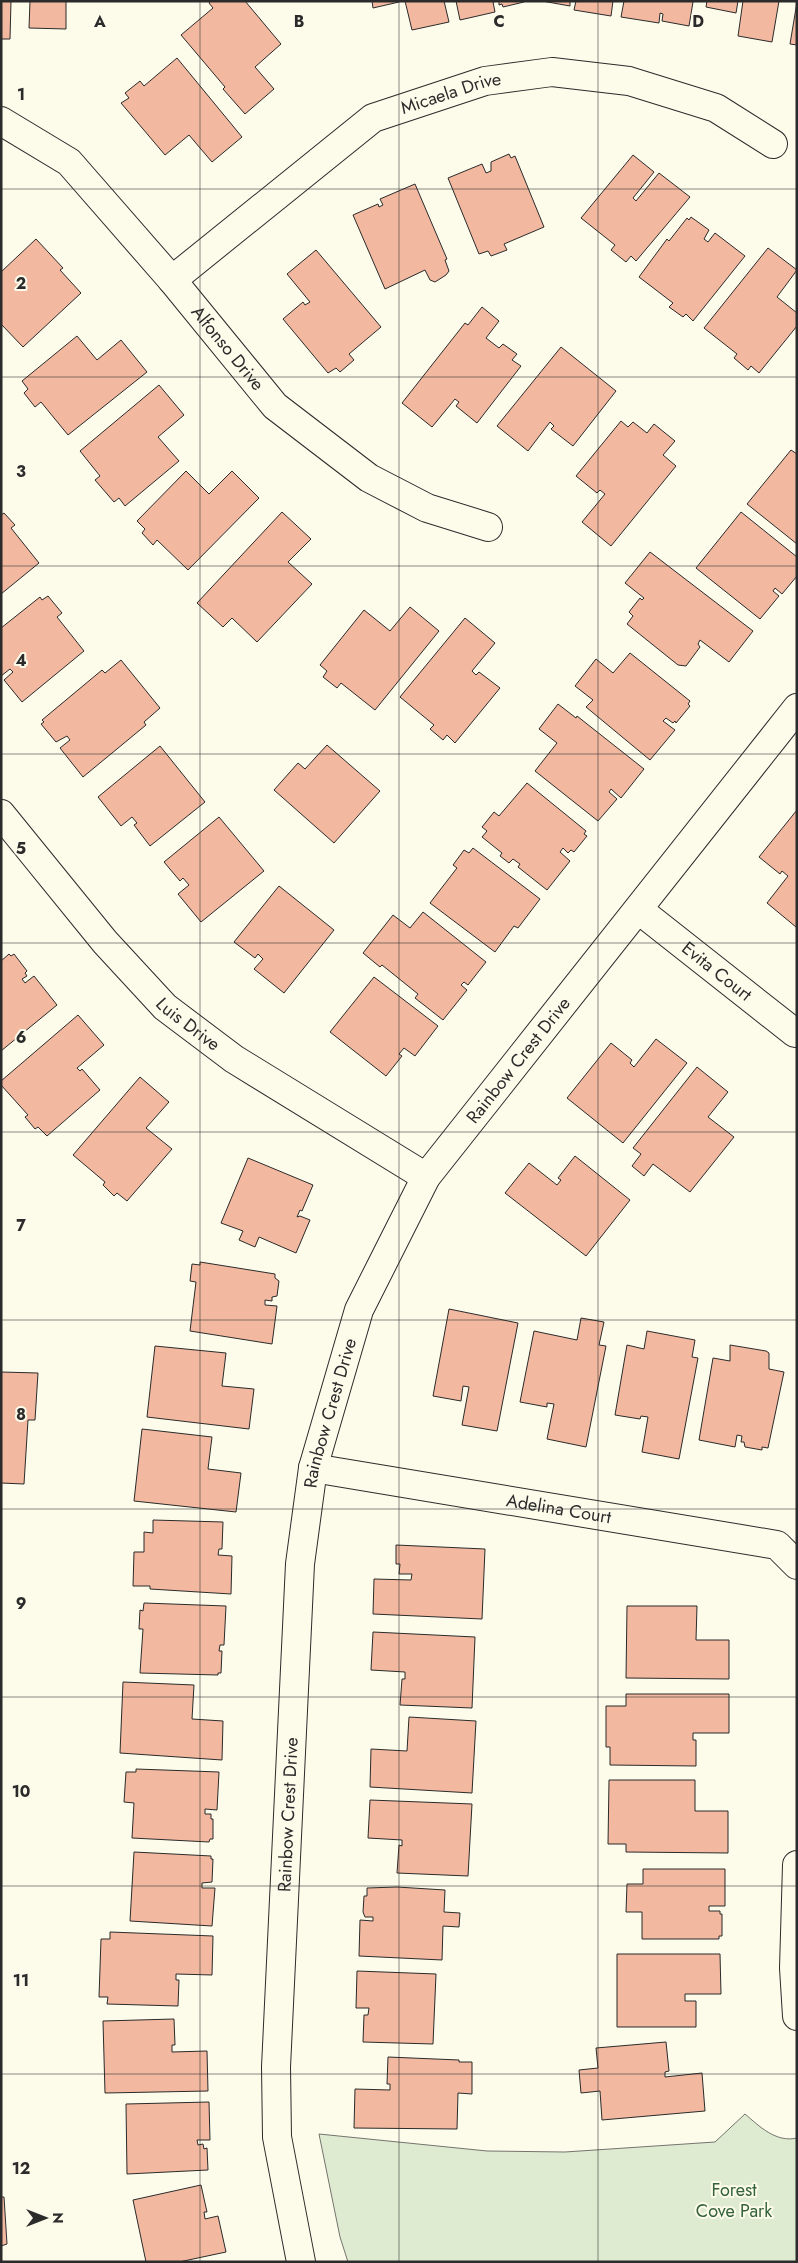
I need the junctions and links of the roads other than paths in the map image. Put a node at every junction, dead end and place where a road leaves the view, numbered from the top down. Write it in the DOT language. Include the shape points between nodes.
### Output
graph roads {
  1 [pos="1,121"];
  2 [pos="773,144"];
  3 [pos="172,280"];
  4 [pos="488,527"];
  5 [pos="797,708"];
  6 [pos="1,814"];
  7 [pos="639,910"];
  8 [pos="795,1033"];
  9 [pos="426,1176"];
  10 [pos="312,1468"];
  11 [pos="797,1565"];
  12 [pos="797,1865"];
  13 [pos="797,2016"];
  14 [pos="301,2262"];
  1 -- 3 [label="street, Alfonso Drive" via="69,162"];
  2 -- 3 [label="street, Micaela Drive" via="716,108 629,81 552,72 485,81 373,118"];
  3 -- 4 [label="street, Alfonso Drive" via="275,406 368,478 428,508"];
  5 -- 7 [label="street, Rainbow Crest Drive"];
  6 -- 9 [label="street, Luis Drive" via="105,942 165,1007 234,1059"];
  7 -- 8 [label="street, Evita Court"];
  7 -- 9 [label="street, Rainbow Crest Drive"];
  9 -- 10 [label="street, Rainbow Crest Drive" via="359,1310"];
  10 -- 11 [label="street, Adelina Court" via="777,1545"];
  10 -- 14 [label="street, Rainbow Crest Drive" via="300,1564 276,2067 276,2137"];
  12 -- 13 [label="street" via="794,1968"];
}
